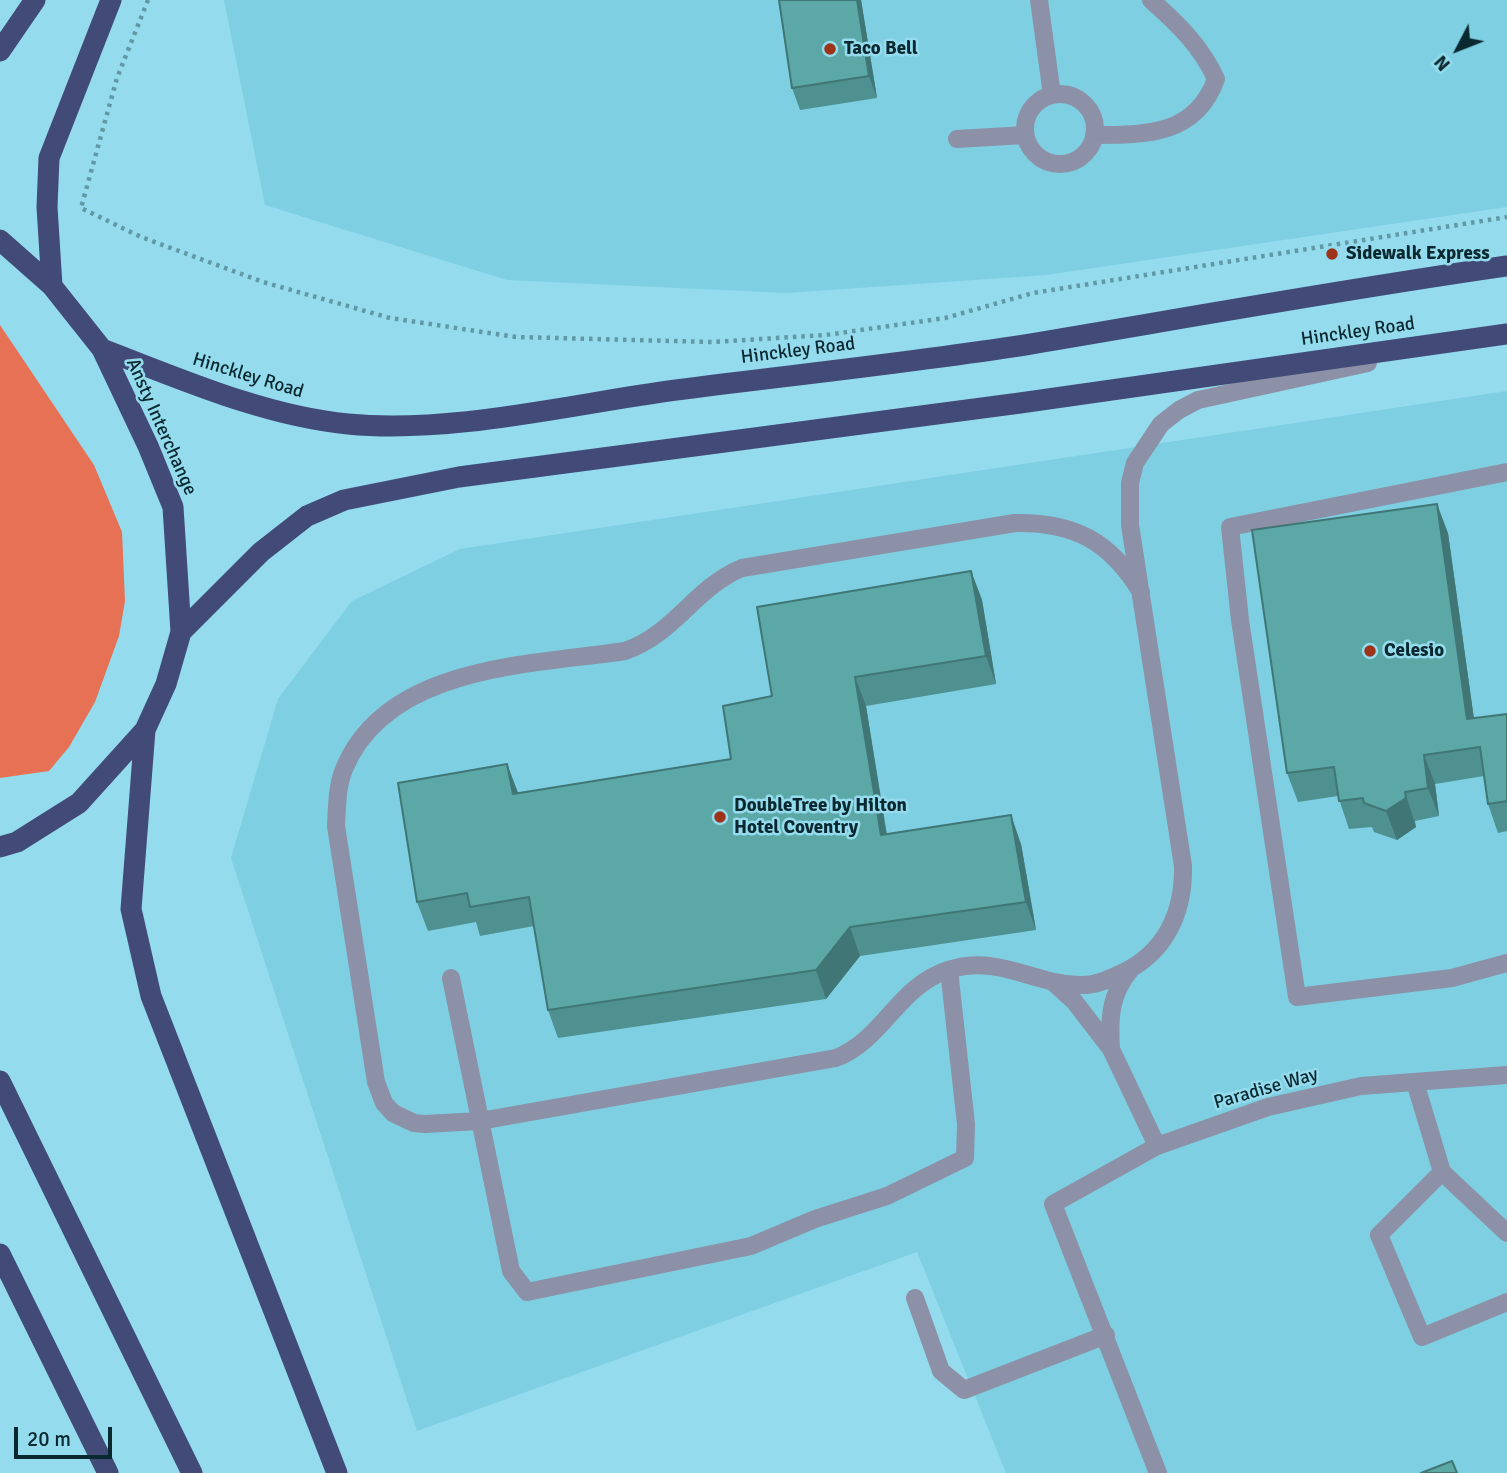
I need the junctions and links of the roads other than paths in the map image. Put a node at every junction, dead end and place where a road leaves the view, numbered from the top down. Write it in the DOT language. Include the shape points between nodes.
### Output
graph roads {
  1 [pos="35,0"];
  2 [pos="111,0"];
  3 [pos="1039,0"];
  4 [pos="1151,0"];
  5 [pos="0,51"];
  6 [pos="1052,95"];
  7 [pos="1025,135"];
  8 [pos="1094,135"];
  9 [pos="957,139"];
  10 [pos="0,240"];
  11 [pos="1507,266"];
  12 [pos="52,286"];
  13 [pos="1507,334"];
  14 [pos="1484,337"];
  15 [pos="102,349"];
  16 [pos="1507,472"];
  17 [pos="1140,592"];
  18 [pos="181,632"];
  19 [pos="145,730"];
  20 [pos="8,845"];
  21 [pos="1507,963"];
  22 [pos="1130,969"];
  23 [pos="949,970"];
  24 [pos="451,978"];
  25 [pos="1054,982"];
  26 [pos="1111,1049"];
  27 [pos="1507,1075"];
  28 [pos="0,1080"];
  29 [pos="1415,1082"];
  30 [pos="480,1121"];
  31 [pos="1157,1146"];
  32 [pos="1442,1172"];
  33 [pos="1507,1233"];
  34 [pos="0,1254"];
  35 [pos="915,1298"];
  36 [pos="1507,1302"];
  37 [pos="1106,1335"];
  38 [pos="107,1473"];
  39 [pos="192,1473"];
  40 [pos="337,1473"];
  41 [pos="1158,1473"];
  1 -- 5 [label="highway"];
  2 -- 12 [label="highway" via="48,158"];
  3 -- 6 [label="street"];
  4 -- 8 [label="street" via="1205,55 1216,79 1208,102 1174,127"];
  6 -- 7 [label="street" via="1029,112"];
  6 -- 8 [label="street" via="1069,95 1086,105 1093,117"];
  7 -- 8 [label="street" via="1036,155 1056,164 1077,159"];
  7 -- 9 [label="street"];
  10 -- 12 [label="highway, Ansty Interchange"];
  11 -- 15 [label="highway, Hinckley Road" via="1331,291 1021,345 393,428 307,418 216,392"];
  12 -- 15 [label="highway, Ansty Interchange"];
  13 -- 14 [label="highway, Hinckley Road"];
  14 -- 17 [label="street" via="1198,400 1179,410 1146,442 1129,483"];
  14 -- 18 [label="highway, Hinckley Road" via="458,477 344,500 307,516 261,552"];
  15 -- 18 [label="highway, Ansty Interchange" via="173,507"];
  16 -- 21 [label="street" via="1230,527 1297,997 1452,978"];
  17 -- 22 [label="street" via="1183,886 1169,932"];
  17 -- 30 [label="street" via="1115,557 1094,540 1077,530 1037,522 767,563 720,578 675,623 641,646 463,674 413,697 372,725 343,770 335,827 379,1093 393,1113 414,1123"];
  18 -- 19 [label="highway, Ansty Interchange" via="166,684"];
  19 -- 20 [label="highway, Ansty Interchange" via="79,803"];
  19 -- 40 [label="highway" via="131,909 151,996"];
  22 -- 25 [label="street" via="1102,982"];
  22 -- 26 [label="street" via="1118,984 1112,1003"];
  23 -- 25 [label="street" via="989,965"];
  23 -- 30 [label="street" via="916,987 893,1007 867,1041 836,1058"];
  23 -- 30 [label="street" via="966,1124 965,1157 887,1196 751,1246 527,1292 511,1271"];
  24 -- 30 [label="street"];
  25 -- 26 [label="street"];
  26 -- 31 [label="street"];
  27 -- 29 [label="street, Paradise Way"];
  28 -- 39 [label="highway"];
  29 -- 31 [label="street, Paradise Way" via="1361,1086 1268,1107"];
  29 -- 32 [label="street"];
  31 -- 37 [label="street, Paradise Way" via="1053,1204"];
  32 -- 33 [label="street"];
  32 -- 36 [label="street" via="1380,1235 1422,1337"];
  34 -- 38 [label="highway"];
  35 -- 37 [label="street" via="940,1371 964,1390"];
  37 -- 41 [label="street"];
}
